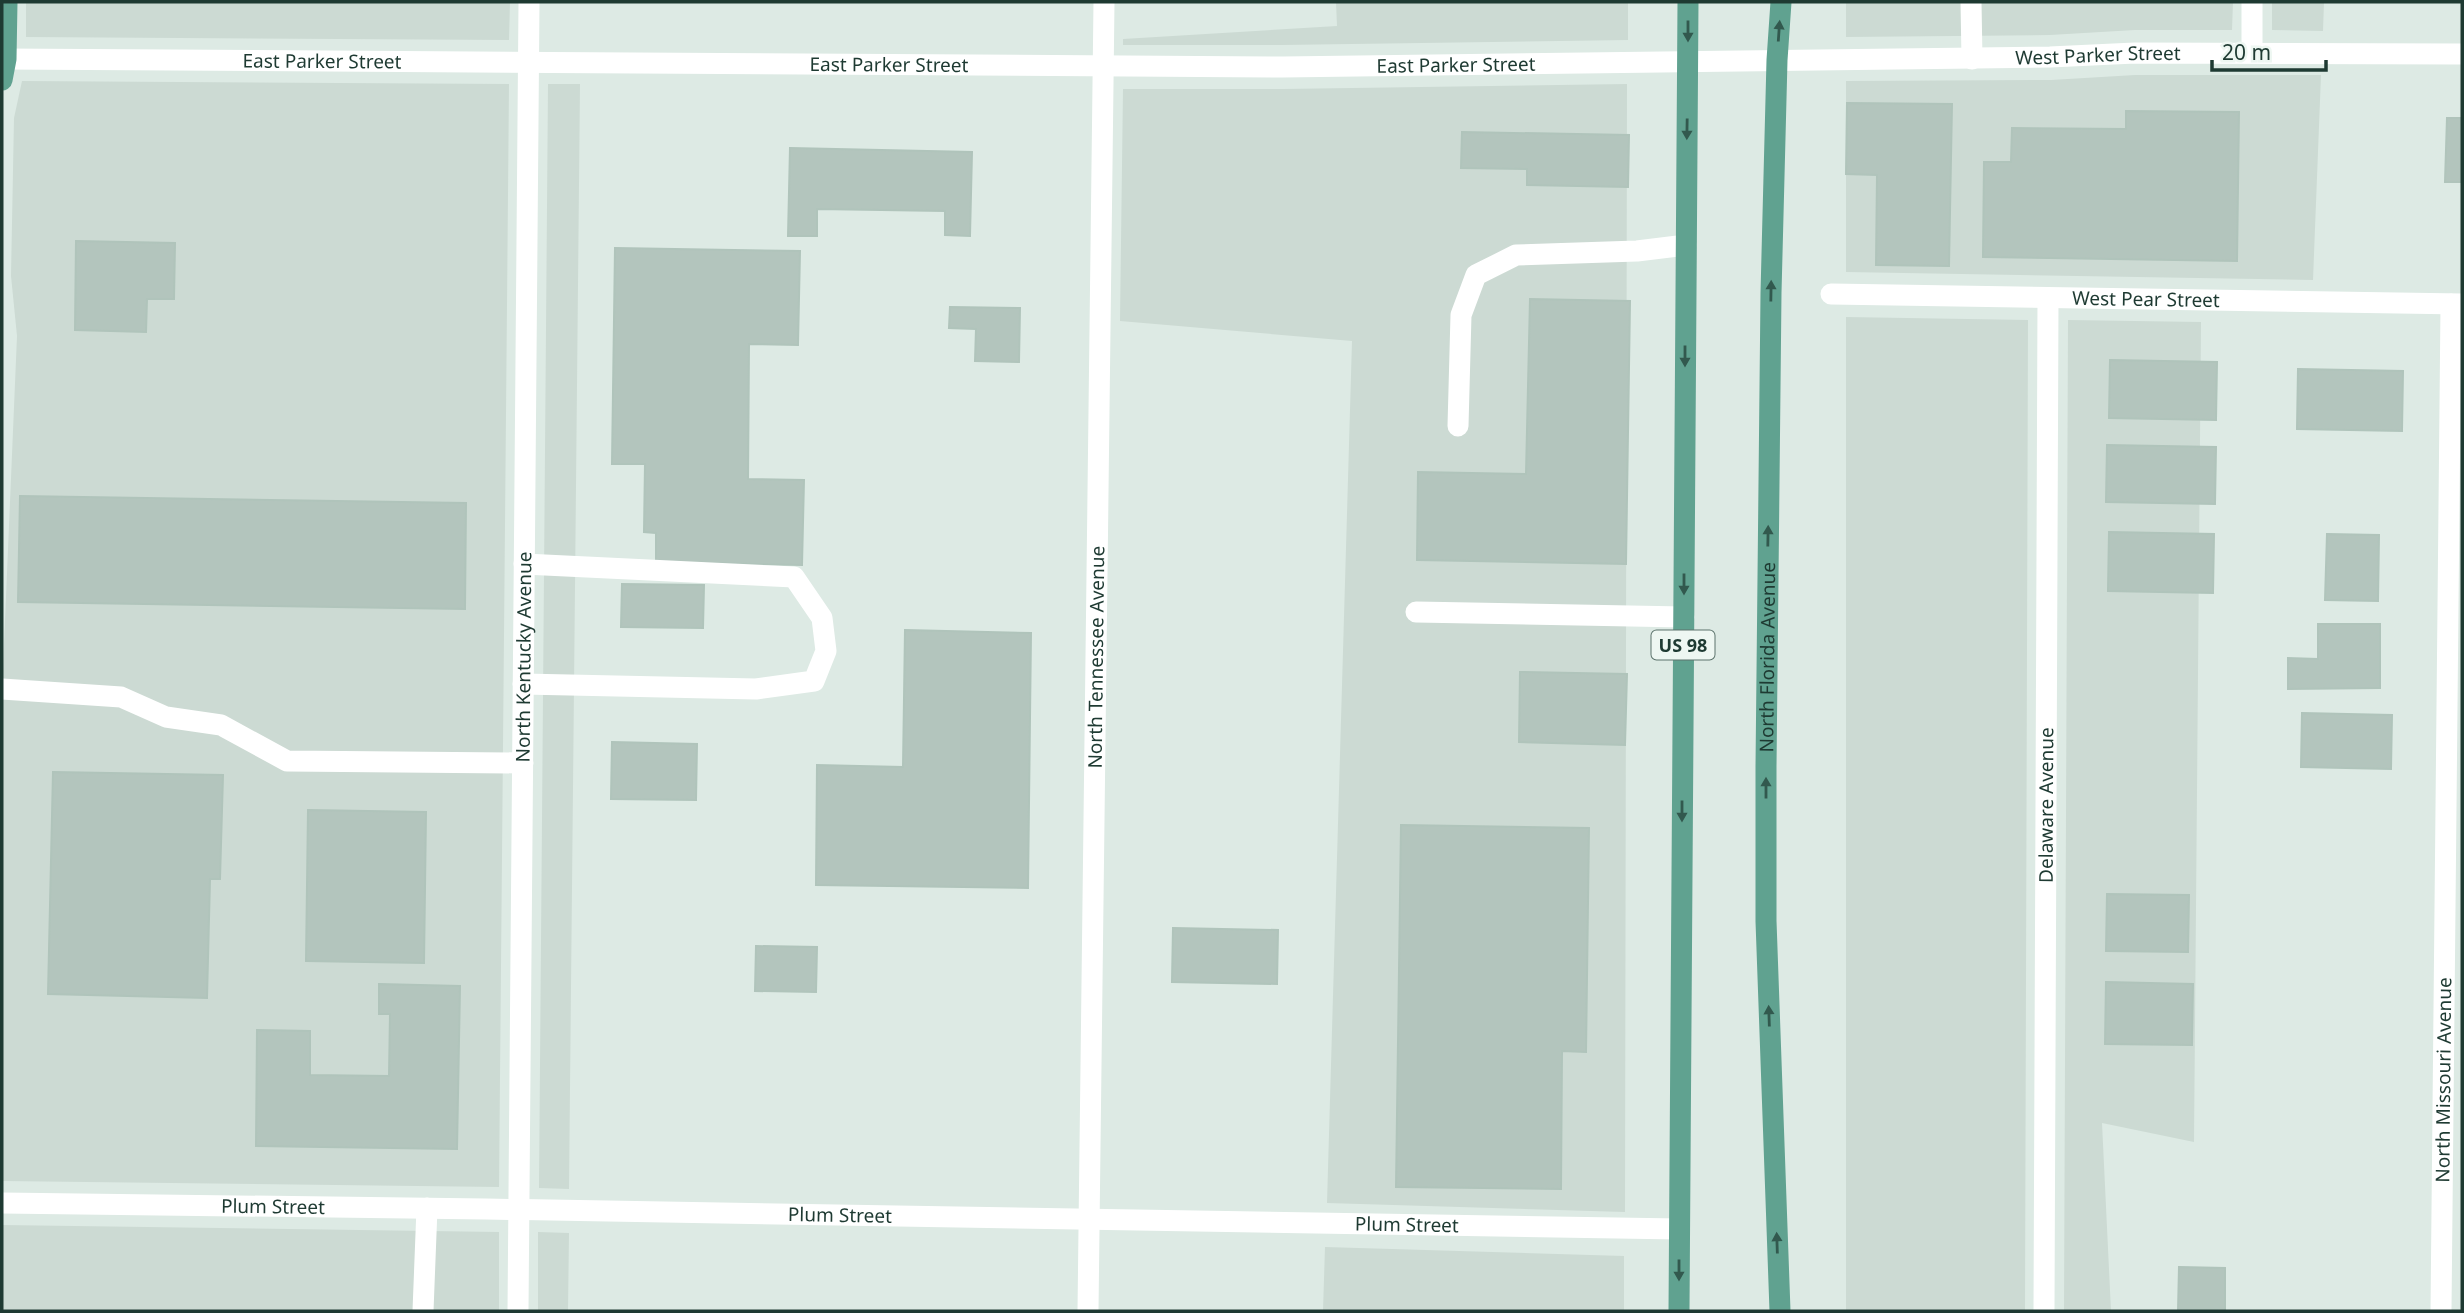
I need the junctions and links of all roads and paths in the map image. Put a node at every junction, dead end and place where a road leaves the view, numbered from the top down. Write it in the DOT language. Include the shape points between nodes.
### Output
graph roads {
  1 [pos="7,2"];
  2 [pos="529,2"];
  3 [pos="1104,2"];
  4 [pos="1688,2"];
  5 [pos="1781,2"];
  6 [pos="1971,2"];
  7 [pos="2252,2"];
  8 [pos="2252,52"];
  9 [pos="2462,54"];
  10 [pos="1972,59"];
  11 [pos="1777,60"];
  12 [pos="1688,61"];
  13 [pos="528,62"];
  14 [pos="3,66"];
  15 [pos="1103,67"];
  16 [pos="1686,245"];
  17 [pos="1831,294"];
  18 [pos="2048,298"];
  19 [pos="2456,304"];
  20 [pos="1458,426"];
  21 [pos="524,564"];
  22 [pos="1416,612"];
  23 [pos="1684,617"];
  24 [pos="523,684"];
  25 [pos="2,689"];
  26 [pos="523,763"];
  27 [pos="2,1203"];
  28 [pos="427,1208"];
  29 [pos="519,1210"];
  30 [pos="1088,1219"];
  31 [pos="1679,1229"];
  32 [pos="423,1311"];
  33 [pos="519,1311"];
  34 [pos="1088,1311"];
  35 [pos="1679,1311"];
  36 [pos="1780,1311"];
  37 [pos="2044,1311"];
  38 [pos="2441,1311"];
  1 -- 14 [label="main road"];
  2 -- 13 [label="street, North Kentucky Avenue"];
  3 -- 15 [label="street, North Tennessee Avenue"];
  4 -- 12 [label="main road, US 98, one-way"];
  11 -- 5 [label="main road, North Florida Avenue, one-way"];
  6 -- 10 [label="street"];
  7 -- 8 [label="street"];
  8 -- 9 [label="street, West Parker Street"];
  8 -- 10 [label="street, West Parker Street"];
  10 -- 11 [label="street, West Parker Street"];
  11 -- 12 [label="street, East Parker Street"];
  36 -- 11 [label="main road, North Florida Avenue, one-way" via="1766,921 1770,333"];
  12 -- 15 [label="street, East Parker Street"];
  12 -- 16 [label="main road, US 98, one-way"];
  13 -- 14 [label="street, East Parker Street"];
  13 -- 15 [label="street, East Parker Street"];
  13 -- 21 [label="street, North Kentucky Avenue"];
  15 -- 30 [label="street, North Tennessee Avenue"];
  16 -- 20 [label="street" via="1516,255 1476,275 1461,315"];
  16 -- 23 [label="main road, US 98, one-way"];
  17 -- 18 [label="street, West Pear Street"];
  18 -- 19 [label="street, West Pear Street"];
  18 -- 37 [label="street, Delaware Avenue"];
  19 -- 38 [label="street, North Missouri Avenue"];
  21 -- 24 [label="street, North Kentucky Avenue"];
  21 -- 24 [label="street" via="794,577 822,618 826,651 814,681 756,689"];
  22 -- 23 [label="street"];
  23 -- 31 [label="main road, US 98, one-way"];
  24 -- 26 [label="street, North Kentucky Avenue"];
  25 -- 26 [label="street" via="121,697 166,717 221,725 287,761"];
  26 -- 29 [label="street, North Kentucky Avenue"];
  27 -- 28 [label="street, Plum Street"];
  28 -- 29 [label="street, Plum Street"];
  28 -- 32 [label="street"];
  29 -- 30 [label="street, Plum Street"];
  29 -- 33 [label="street, North Kentucky Avenue"];
  30 -- 31 [label="street, Plum Street"];
  30 -- 34 [label="street, North Tennessee Avenue"];
  31 -- 35 [label="main road, US 98, one-way"];
}
